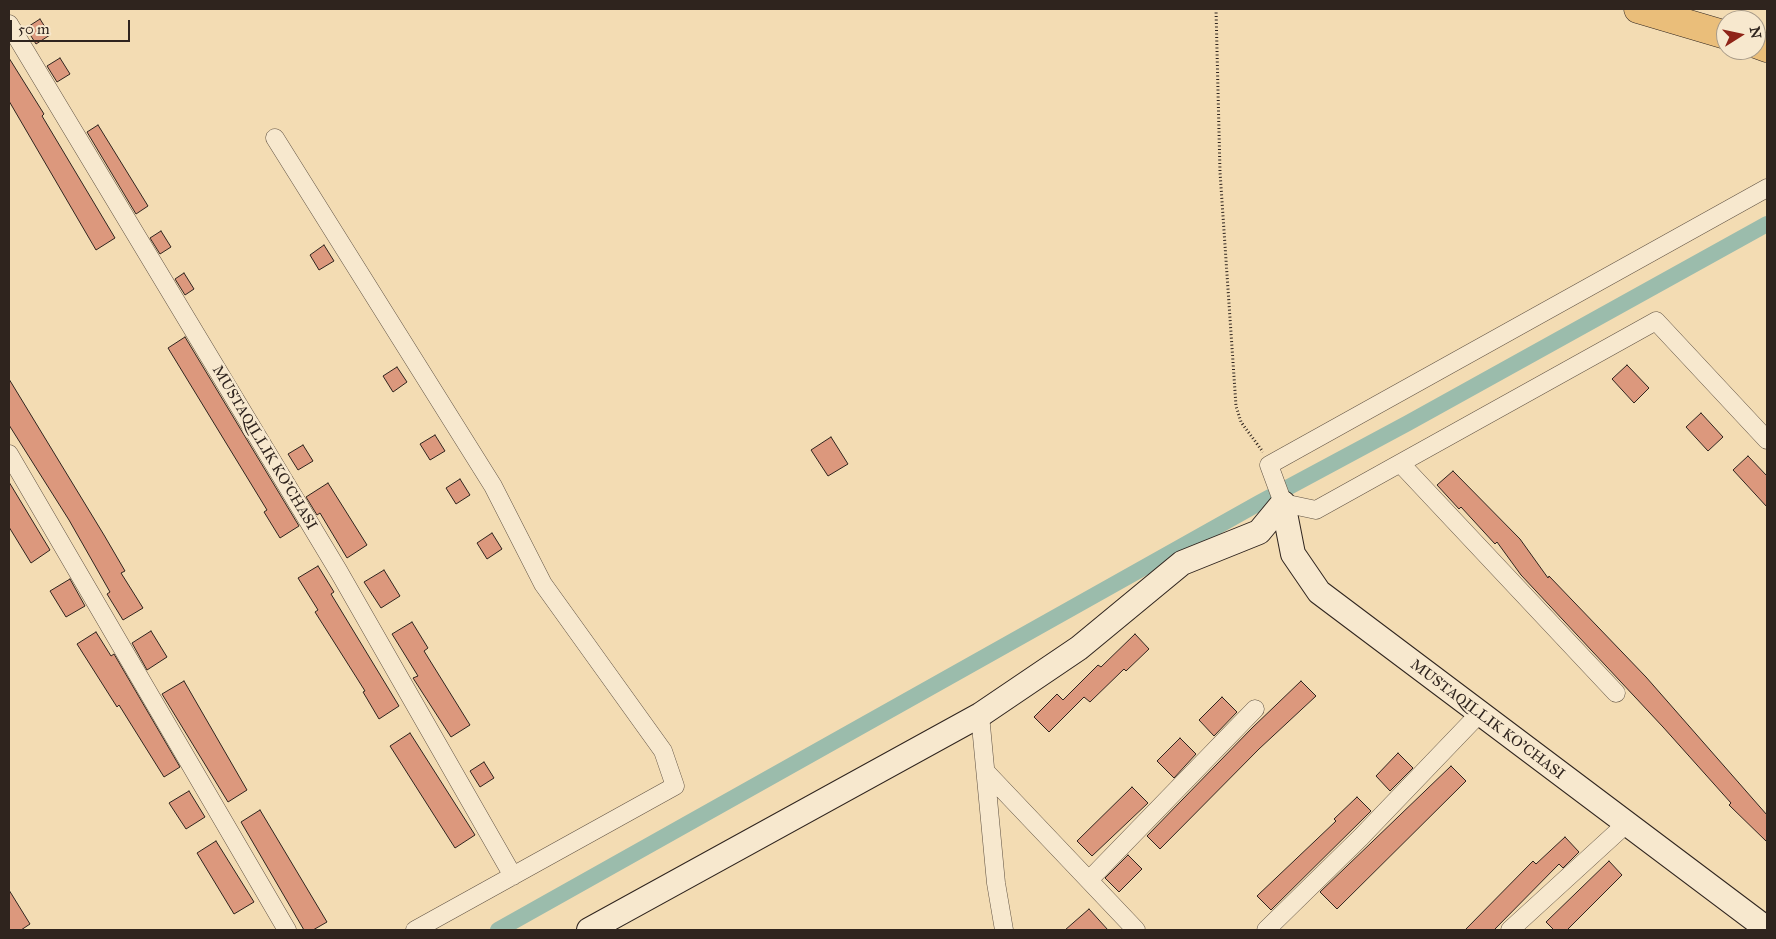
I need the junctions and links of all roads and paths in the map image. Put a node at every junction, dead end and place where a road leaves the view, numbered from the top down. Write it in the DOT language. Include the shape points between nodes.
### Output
graph roads {
  1 [pos="1216,9"];
  2 [pos="1638,9"];
  3 [pos="9,24"];
  4 [pos="1716,32"];
  5 [pos="275,138"];
  6 [pos="1767,188"];
  7 [pos="1767,440"];
  8 [pos="9,454"];
  9 [pos="1401,464"];
  10 [pos="1270,465"];
  11 [pos="1283,503"];
  12 [pos="1616,693"];
  13 [pos="1255,709"];
  14 [pos="1479,714"];
  15 [pos="980,715"];
  16 [pos="986,772"];
  17 [pos="1626,824"];
  18 [pos="514,876"];
  19 [pos="1089,880"];
  20 [pos="1767,929"];
  21 [pos="287,930"];
  22 [pos="415,930"];
  23 [pos="589,930"];
  24 [pos="1004,930"];
  25 [pos="1136,930"];
  26 [pos="1266,930"];
  27 [pos="1510,930"];
  1 -- 10 [label="path" via="1220,172 1236,406 1242,422"];
  2 -- 4 [label="main road"];
  3 -- 18 [label="street, MUSTAQILLIK KO'CHASI" via="338,572"];
  5 -- 18 [label="street" via="493,486 543,584 662,750 675,786"];
  6 -- 10 [label="street"];
  7 -- 9 [label="street" via="1656,321"];
  8 -- 21 [label="street"];
  9 -- 11 [label="street" via="1316,510"];
  9 -- 12 [label="street"];
  10 -- 11 [label="street, MUSTAQILLIK KO'CHASI"];
  11 -- 14 [label="street, MUSTAQILLIK KO'CHASI" via="1294,554 1319,592"];
  11 -- 15 [label="street" via="1259,532 1182,562 1079,648"];
  13 -- 19 [label="street"];
  14 -- 17 [label="street, MUSTAQILLIK KO'CHASI"];
  14 -- 26 [label="street"];
  15 -- 16 [label="street"];
  15 -- 23 [label="street"];
  16 -- 19 [label="street"];
  16 -- 24 [label="street" via="996,883"];
  17 -- 20 [label="street, MUSTAQILLIK KO'CHASI"];
  17 -- 27 [label="street"];
  18 -- 22 [label="street"];
  19 -- 25 [label="street"];
}
